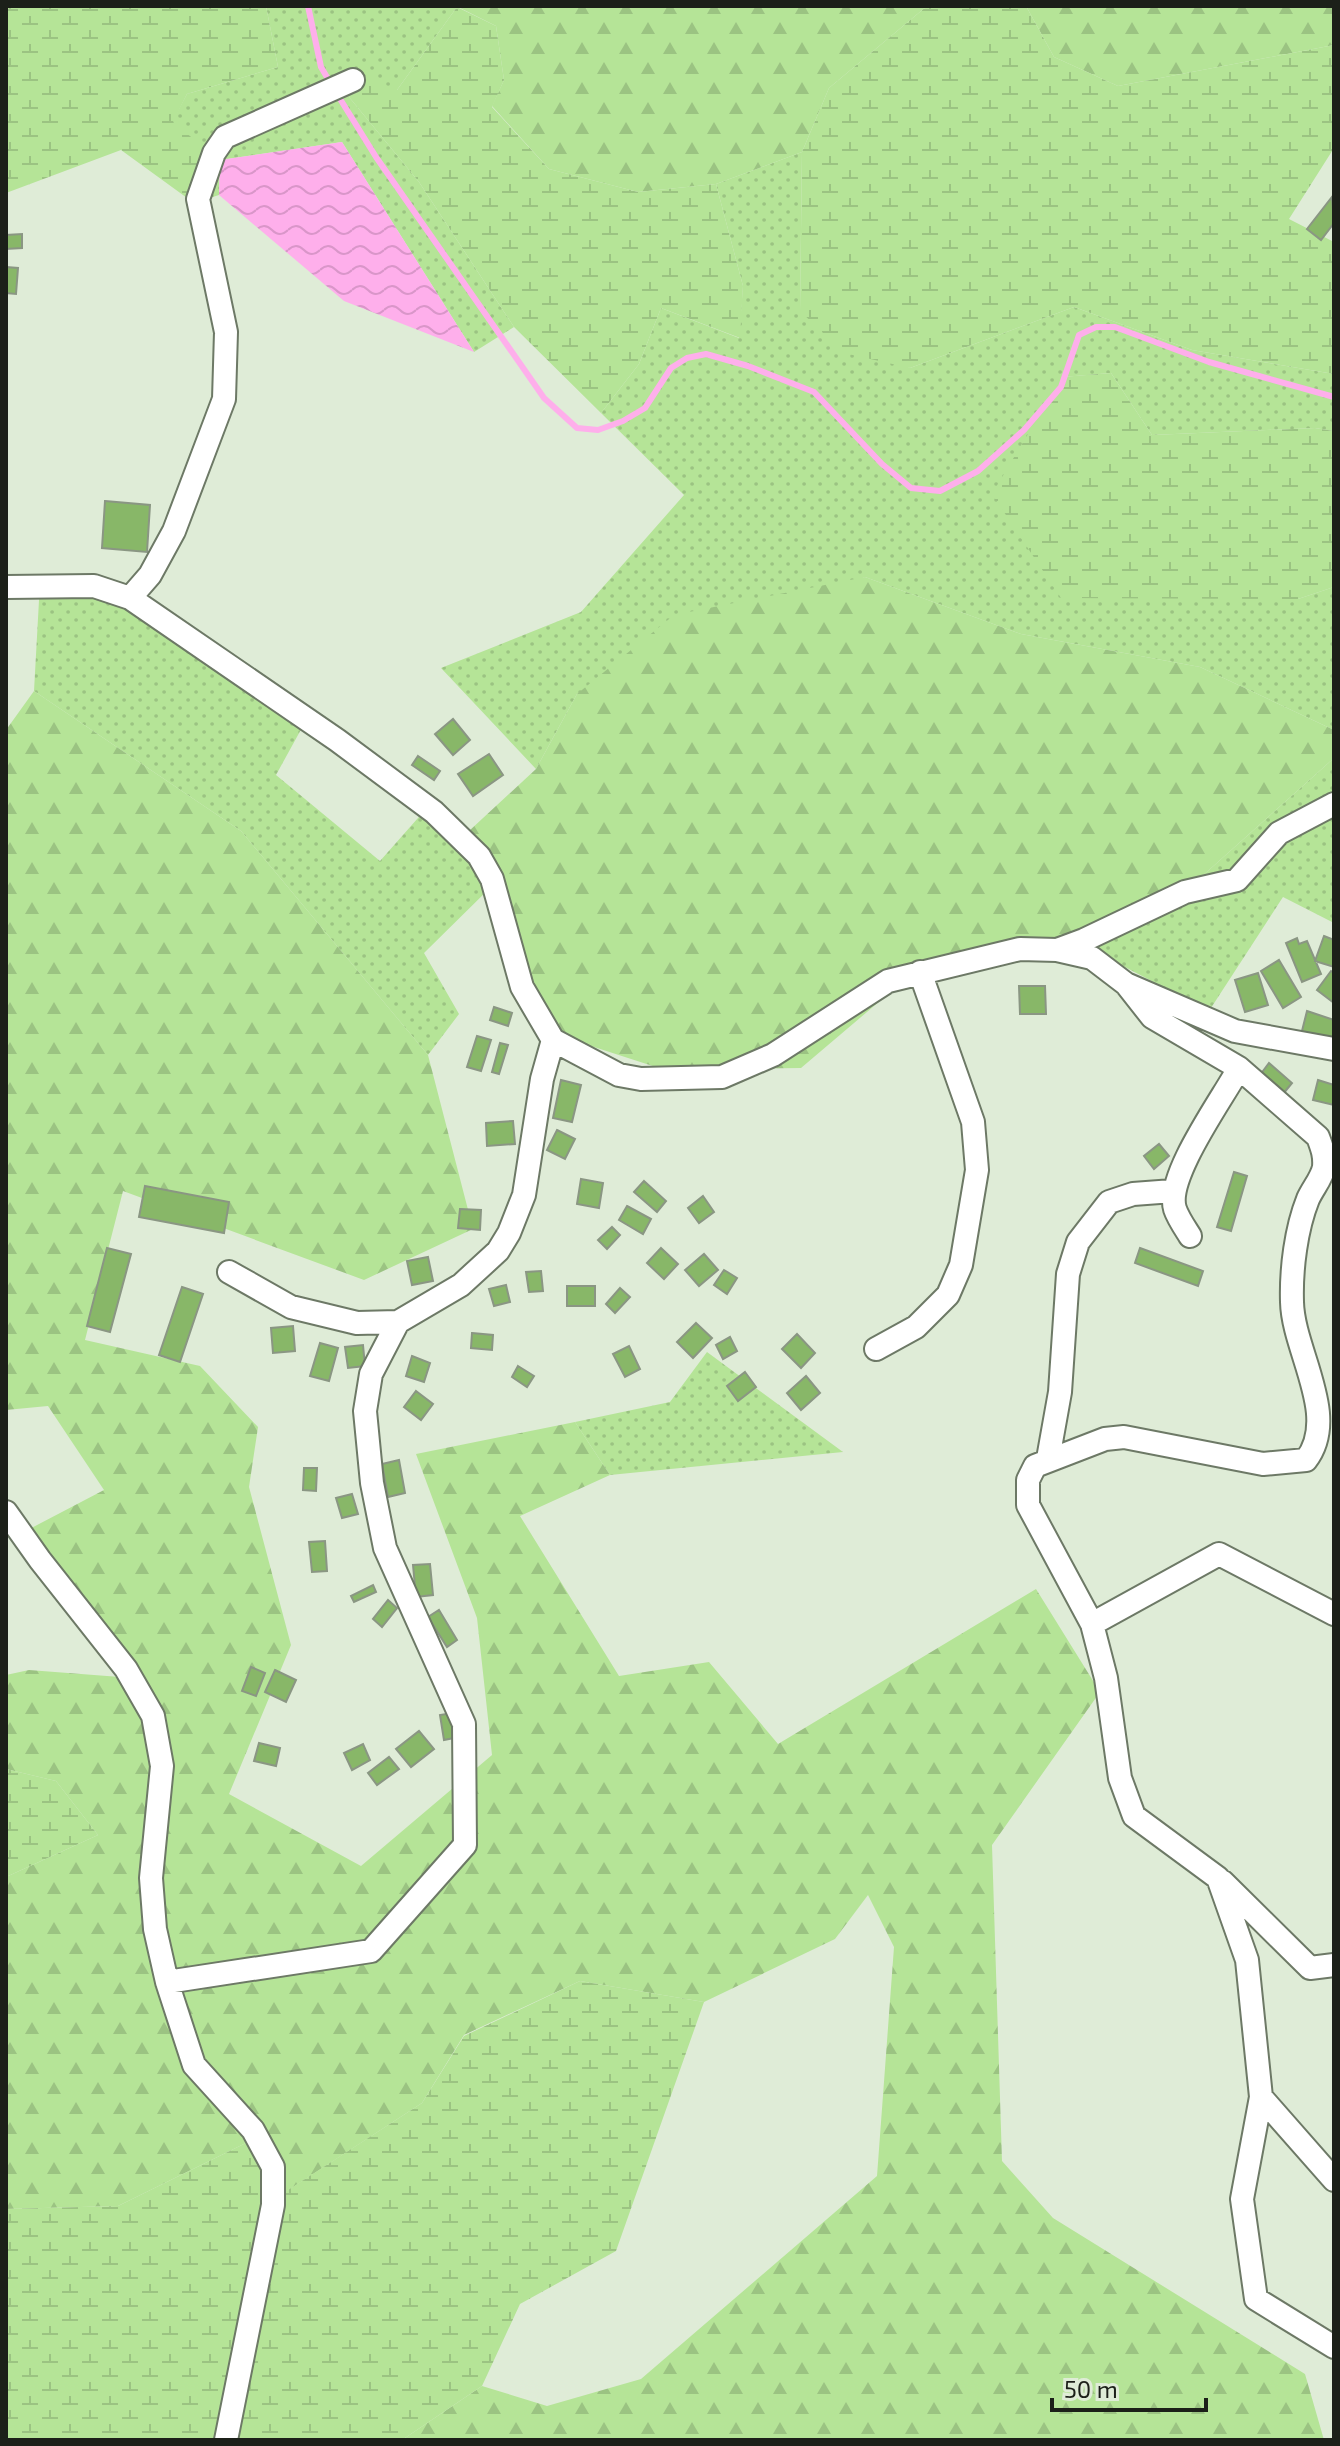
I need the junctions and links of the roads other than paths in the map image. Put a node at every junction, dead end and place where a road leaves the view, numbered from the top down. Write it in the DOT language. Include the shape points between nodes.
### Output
graph roads {
  1 [pos="353,80"];
  2 [pos="6,587"];
  3 [pos="130,598"];
  4 [pos="1334,804"];
  5 [pos="1057,950"];
  6 [pos="920,972"];
  7 [pos="1126,984"];
  8 [pos="553,1040"];
  9 [pos="1334,1049"];
  10 [pos="1239,1068"];
  11 [pos="1329,1154"];
  12 [pos="1173,1191"];
  13 [pos="1190,1236"];
  14 [pos="229,1272"];
  15 [pos="398,1322"];
  16 [pos="876,1349"];
  17 [pos="1048,1459"];
  18 [pos="6,1512"];
  19 [pos="1334,1614"];
  20 [pos="1092,1624"];
  21 [pos="1218,1878"];
  22 [pos="1334,1965"];
  23 [pos="167,1982"];
  24 [pos="1261,2097"];
  25 [pos="1334,2180"];
  26 [pos="1334,2347"];
  27 [pos="226,2440"];
  1 -- 3 [label="street" via="225,137 214,153 198,199 226,332 224,399 174,531 150,575"];
  2 -- 3 [label="street" via="94,586"];
  3 -- 8 [label="street" via="350,749 434,812 479,856 492,879 522,987"];
  4 -- 5 [label="street" via="1279,833 1237,880 1185,892"];
  5 -- 6 [label="street" via="1020,949"];
  5 -- 7 [label="street" via="1092,958"];
  6 -- 8 [label="street" via="888,981 773,1055 722,1077 619,1075"];
  6 -- 16 [label="street" via="973,1122 977,1170 961,1265 948,1295 916,1327"];
  7 -- 9 [label="street" via="1235,1031"];
  7 -- 10 [label="street" via="1152,1017"];
  8 -- 15 [label="street" via="524,1195 509,1233 498,1251 461,1285"];
  10 -- 11 [label="street" via="1318,1137"];
  10 -- 12 [label="street"];
  11 -- 17 [label="street" via="1307,1200 1292,1302 1318,1405 1318,1432 1306,1460 1263,1464 1124,1437"];
  12 -- 13 [label="street" via="1175,1208"];
  12 -- 17 [label="street" via="1109,1202 1078,1242 1068,1274 1060,1392"];
  14 -- 15 [label="street" via="291,1307 357,1323"];
  15 -- 23 [label="street" via="371,1374 365,1411 372,1483 385,1548 464,1724 465,1845 371,1951"];
  17 -- 20 [label="street" via="1035,1466 1028,1480 1028,1505"];
  18 -- 23 [label="street" via="126,1669 153,1716 162,1766 151,1878"];
  19 -- 20 [label="street" via="1219,1554"];
  20 -- 21 [label="street" via="1106,1678 1120,1778 1134,1816"];
  21 -- 22 [label="street" via="1310,1968"];
  21 -- 24 [label="street" via="1247,1960"];
  23 -- 27 [label="street" via="194,2065 253,2130 273,2167 273,2205"];
  24 -- 25 [label="street"];
  24 -- 26 [label="street" via="1242,2199 1256,2299"];
}
